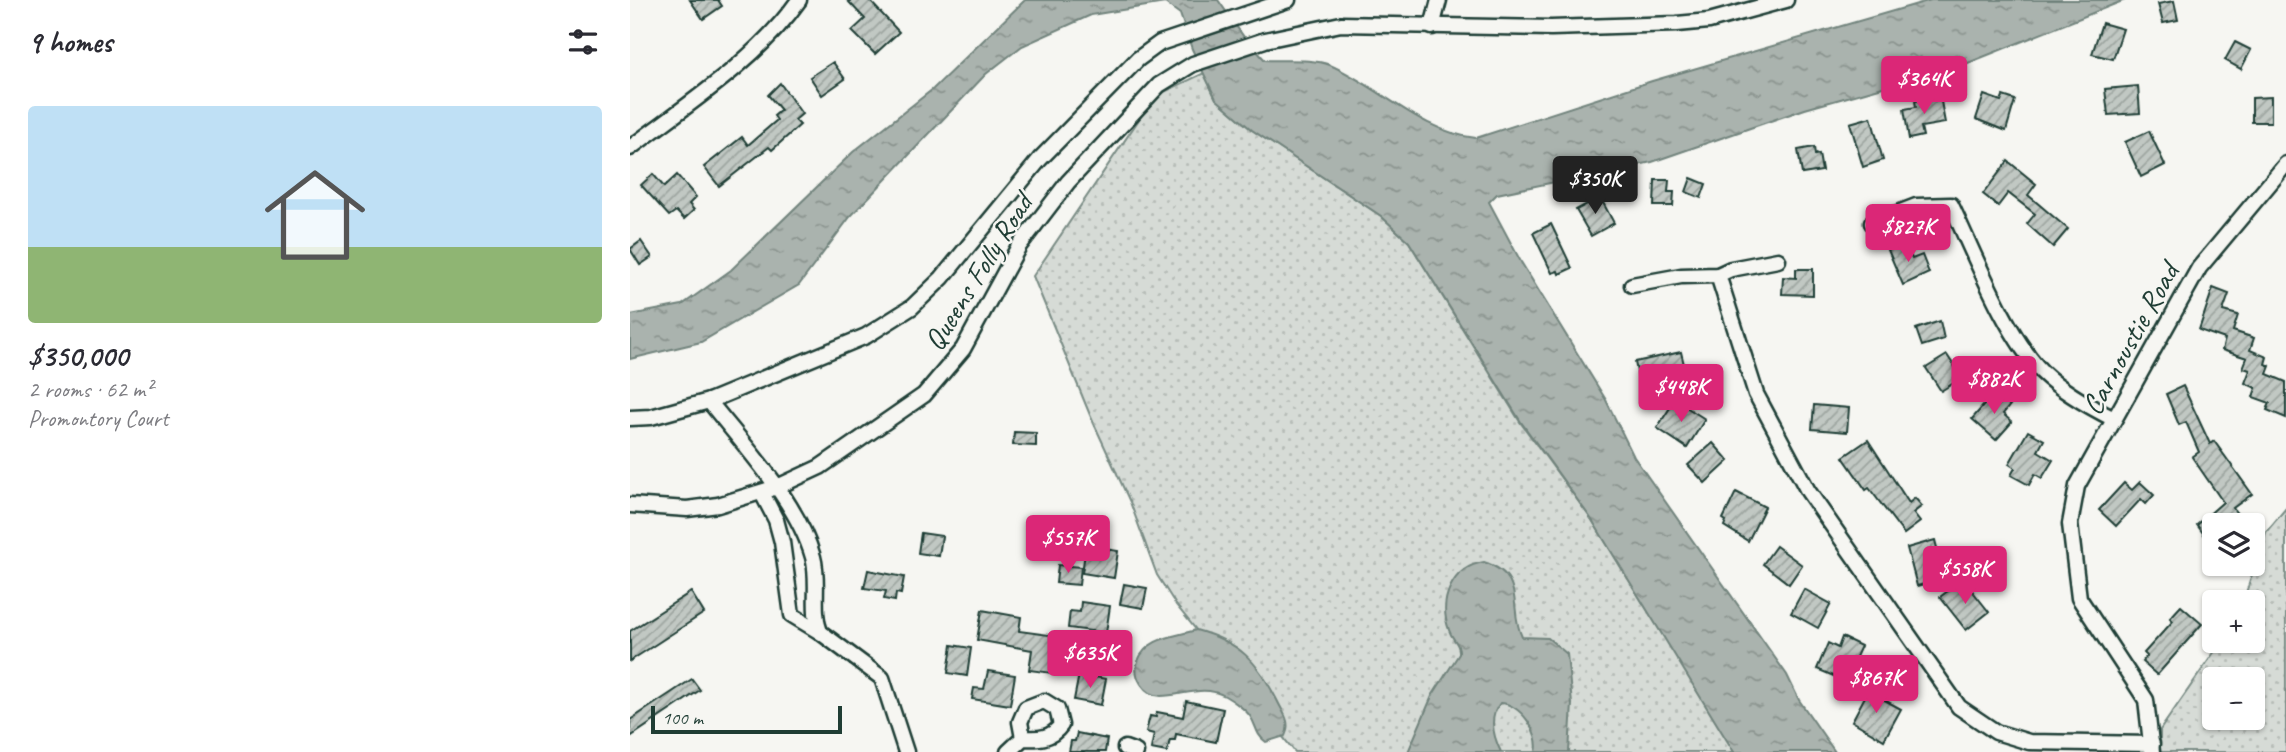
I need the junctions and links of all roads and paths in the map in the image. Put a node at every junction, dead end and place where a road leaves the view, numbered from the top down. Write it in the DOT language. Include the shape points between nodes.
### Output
graph roads {
  1 [pos="799,0"];
  2 [pos="1288,0"];
  3 [pos="1440,0"];
  4 [pos="1786,0"];
  5 [pos="1432,27"];
  6 [pos="630,148"];
  7 [pos="2286,164"];
  8 [pos="1872,223"];
  9 [pos="1778,260"];
  10 [pos="1718,275"];
  11 [pos="1632,285"];
  12 [pos="709,401"];
  13 [pos="630,418"];
  14 [pos="2114,419"];
  15 [pos="777,487"];
  16 [pos="762,493"];
  17 [pos="630,505"];
  18 [pos="820,632"];
  19 [pos="1023,738"];
  20 [pos="2152,748"];
  21 [pos="906,752"];
  22 [pos="1008,752"];
  1 -- 6 [label="street" via="777,29 720,79"];
  2 -- 12 [label="street, Queens Folly Road" via="1160,43 1123,72 1040,159 942,278 912,307 866,336"];
  3 -- 5 [label="street"];
  4 -- 5 [label="street, Queens Folly Road" via="1709,21 1677,24"];
  5 -- 15 [label="street, Queens Folly Road" via="1341,24 1265,40 1193,64 1159,85 1068,182 1019,246 963,349 924,395 820,467"];
  7 -- 14 [label="street, Carnoustie Road" via="2199,268"];
  8 -- 14 [label="street" via="1916,206 1951,205 2006,320 2041,371 2078,400"];
  9 -- 10 [label="street"];
  10 -- 11 [label="street"];
  10 -- 20 [label="street" via="1756,394 1808,491 1959,707 1996,732 2029,742"];
  12 -- 13 [label="street, Queens Folly Road"];
  12 -- 15 [label="street"];
  14 -- 20 [label="street, Carnoustie Road" via="2077,486 2070,524 2079,598 2146,700"];
  15 -- 16 [label="street, Queens Folly Road"];
  15 -- 18 [label="street" via="814,561"];
  16 -- 17 [label="street, Queens Folly Road" via="687,509"];
  16 -- 18 [label="street" via="782,542 792,615"];
  18 -- 21 [label="street" via="881,678"];
  19 -- 22 [label="street"];
}
